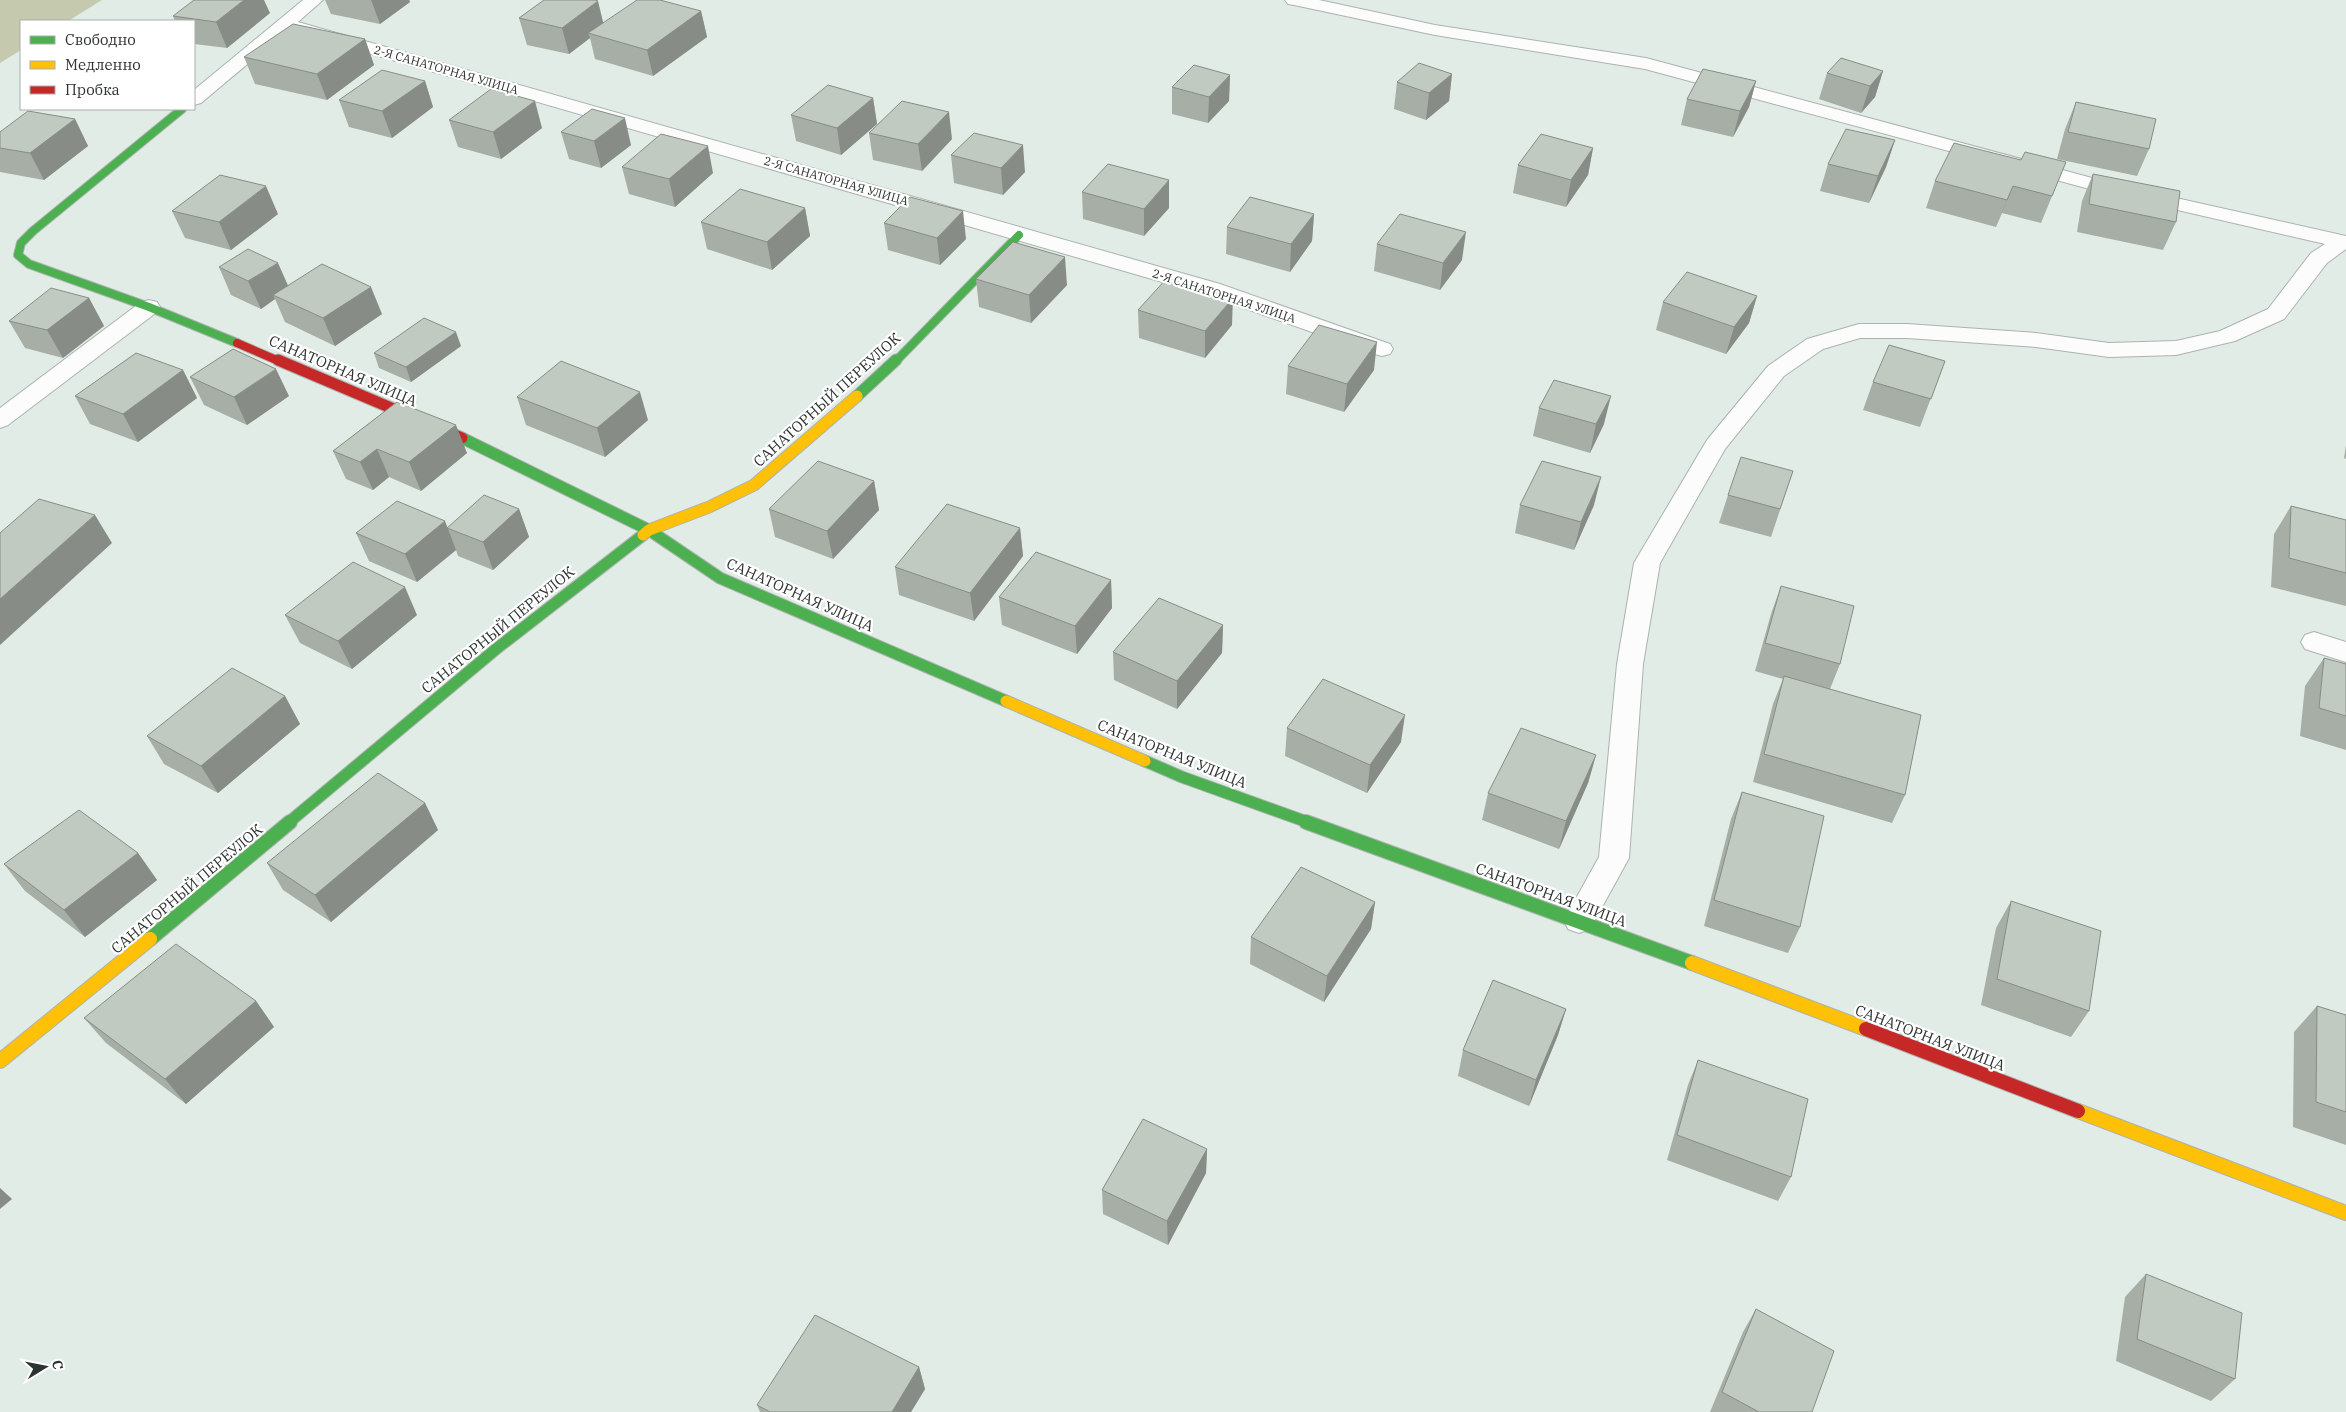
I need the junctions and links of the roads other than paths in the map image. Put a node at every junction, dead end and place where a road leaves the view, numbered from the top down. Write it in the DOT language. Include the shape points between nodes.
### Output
graph roads {
  1 [pos="314,0"];
  2 [pos="1294,0"];
  3 [pos="286,24"];
  4 [pos="195,98"];
  5 [pos="181,110"];
  6 [pos="1019,235"];
  7 [pos="2344,242"];
  8 [pos="149,306"];
  9 [pos="1382,349"];
  10 [pos="0,420"];
  11 [pos="649,530"];
  12 [pos="2314,642"];
  13 [pos="2346,652"];
  14 [pos="1579,920"];
  15 [pos="0,1061"];
  16 [pos="2346,1213"];
  1 -- 3 [label="street"];
  2 -- 7 [label="street" via="1435,30 1646,64 2115,190"];
  3 -- 4 [label="street"];
  3 -- 6 [label="street, 2-Я САНАТОРНАЯ УЛИЦА"];
  5 -- 8 [label="street, САНАТОРНАЯ УЛИЦА" via="33,231 21,243 18,255 29,264"];
  6 -- 9 [label="street, 2-Я САНАТОРНАЯ УЛИЦА" via="1212,289"];
  6 -- 11 [label="street, САНАТОРНЫЙ ПЕРЕУЛОК" via="887,370 754,485"];
  7 -- 14 [label="street" via="2318,258 2276,314 2227,336 2184,346 2109,350 2036,340 1859,331 1815,344 1776,371 1715,445 1647,563 1630,664 1614,858"];
  8 -- 10 [label="street"];
  8 -- 11 [label="street, САНАТОРНАЯ УЛИЦА" via="446,430"];
  11 -- 14 [label="street, САНАТОРНАЯ УЛИЦА" via="720,578 1182,778"];
  11 -- 15 [label="street, САНАТОРНЫЙ ПЕРЕУЛОК" via="496,648"];
  12 -- 13 [label="street"];
  14 -- 16 [label="street, САНАТОРНАЯ УЛИЦА"];
}
